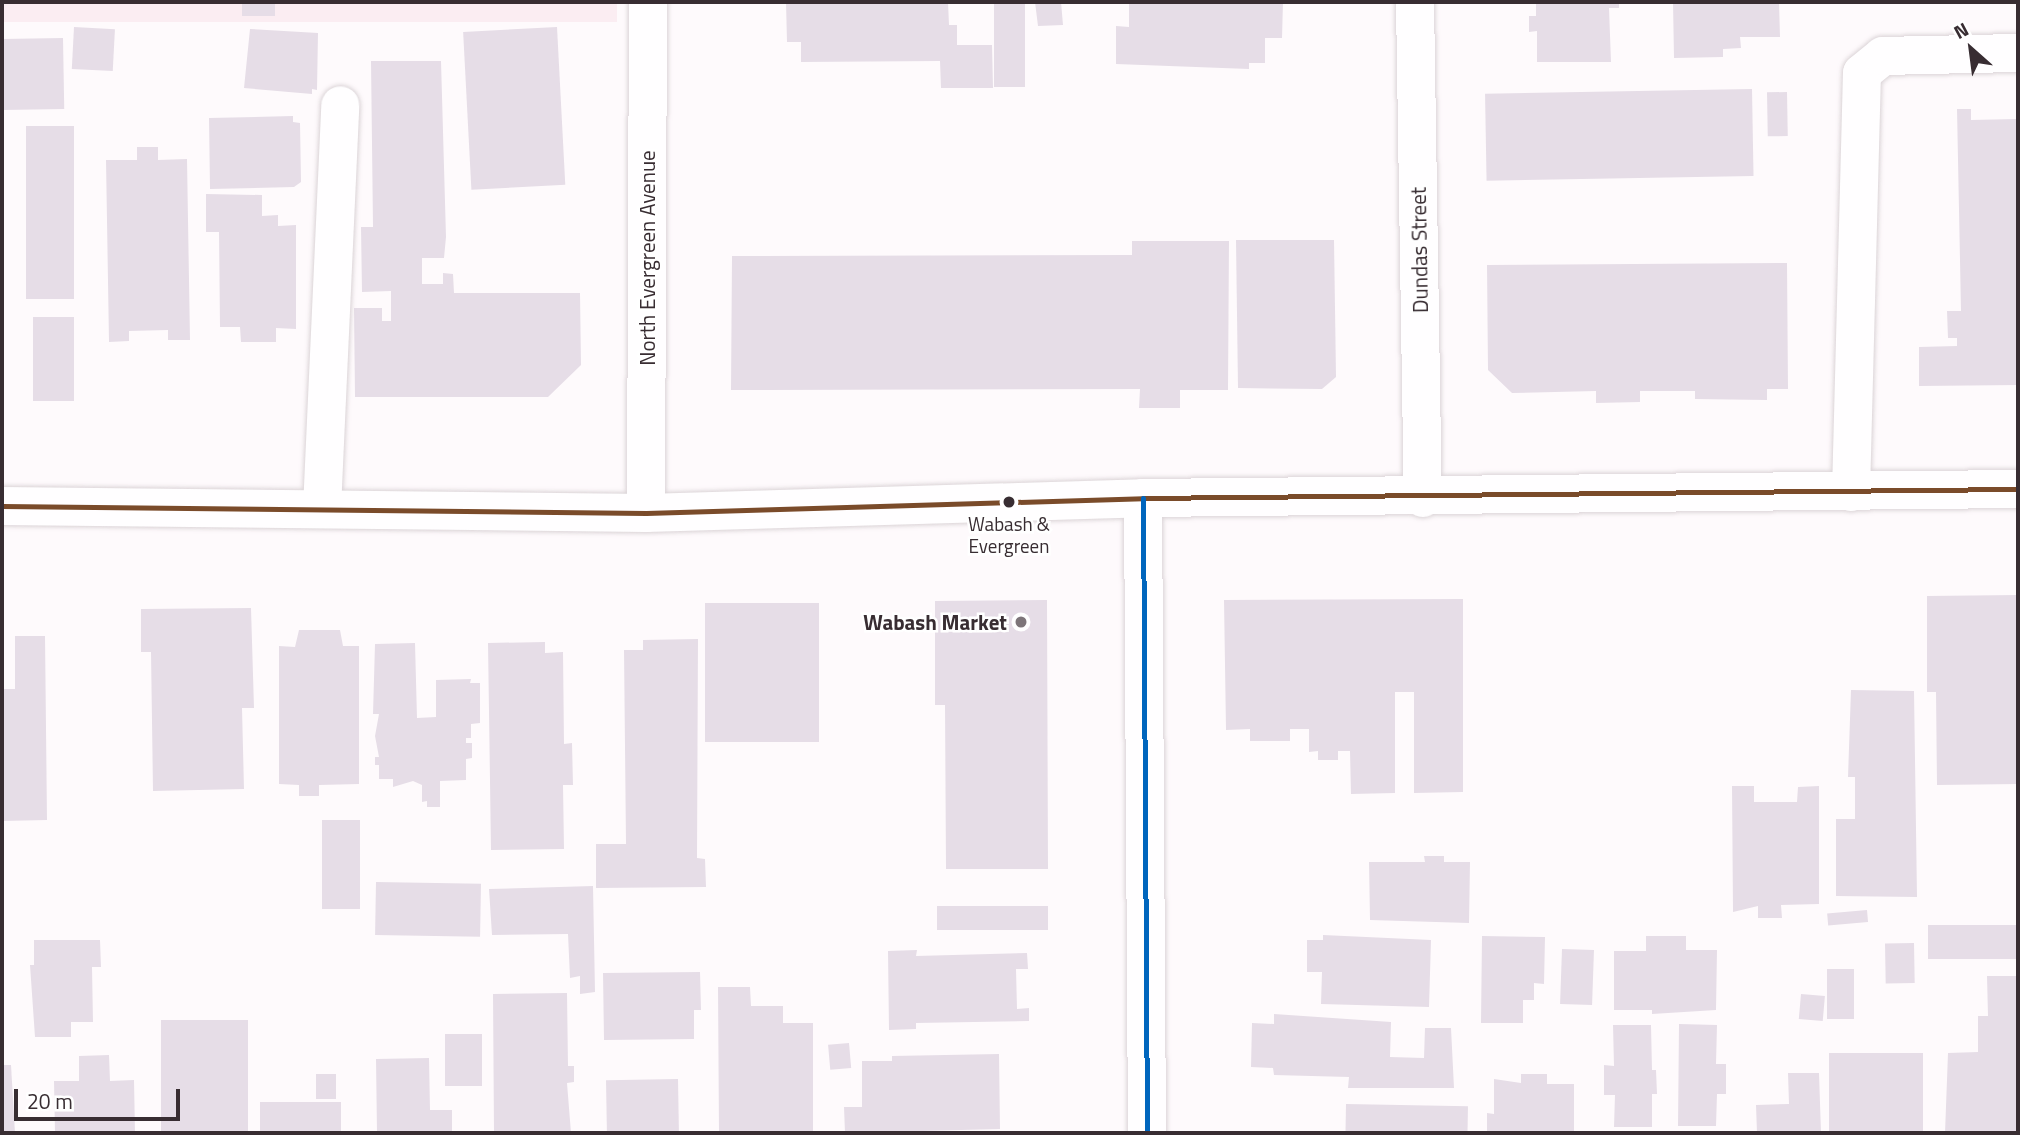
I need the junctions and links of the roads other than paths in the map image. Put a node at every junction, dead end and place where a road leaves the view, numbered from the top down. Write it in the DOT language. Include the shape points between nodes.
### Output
graph roads {
  1 [pos="648,2"];
  2 [pos="1415,2"];
  3 [pos="2018,53"];
  4 [pos="340,104"];
  5 [pos="2018,489"];
  6 [pos="1851,492"];
  7 [pos="1143,498"];
  8 [pos="1423,498"];
  9 [pos="2,506"];
  10 [pos="321,509"];
  11 [pos="646,513"];
  12 [pos="1147,1133"];
  1 -- 11 [label="street, North Evergreen Avenue"];
  2 -- 8 [label="street, Dundas Street"];
  3 -- 6 [label="street" via="1883,56 1862,74"];
  4 -- 10 [label="street"];
  5 -- 6 [label="street"];
  6 -- 8 [label="street"];
  7 -- 8 [label="street"];
  7 -- 11 [label="street"];
  7 -- 12 [label="street"];
  9 -- 10 [label="street"];
  10 -- 11 [label="street"];
}
